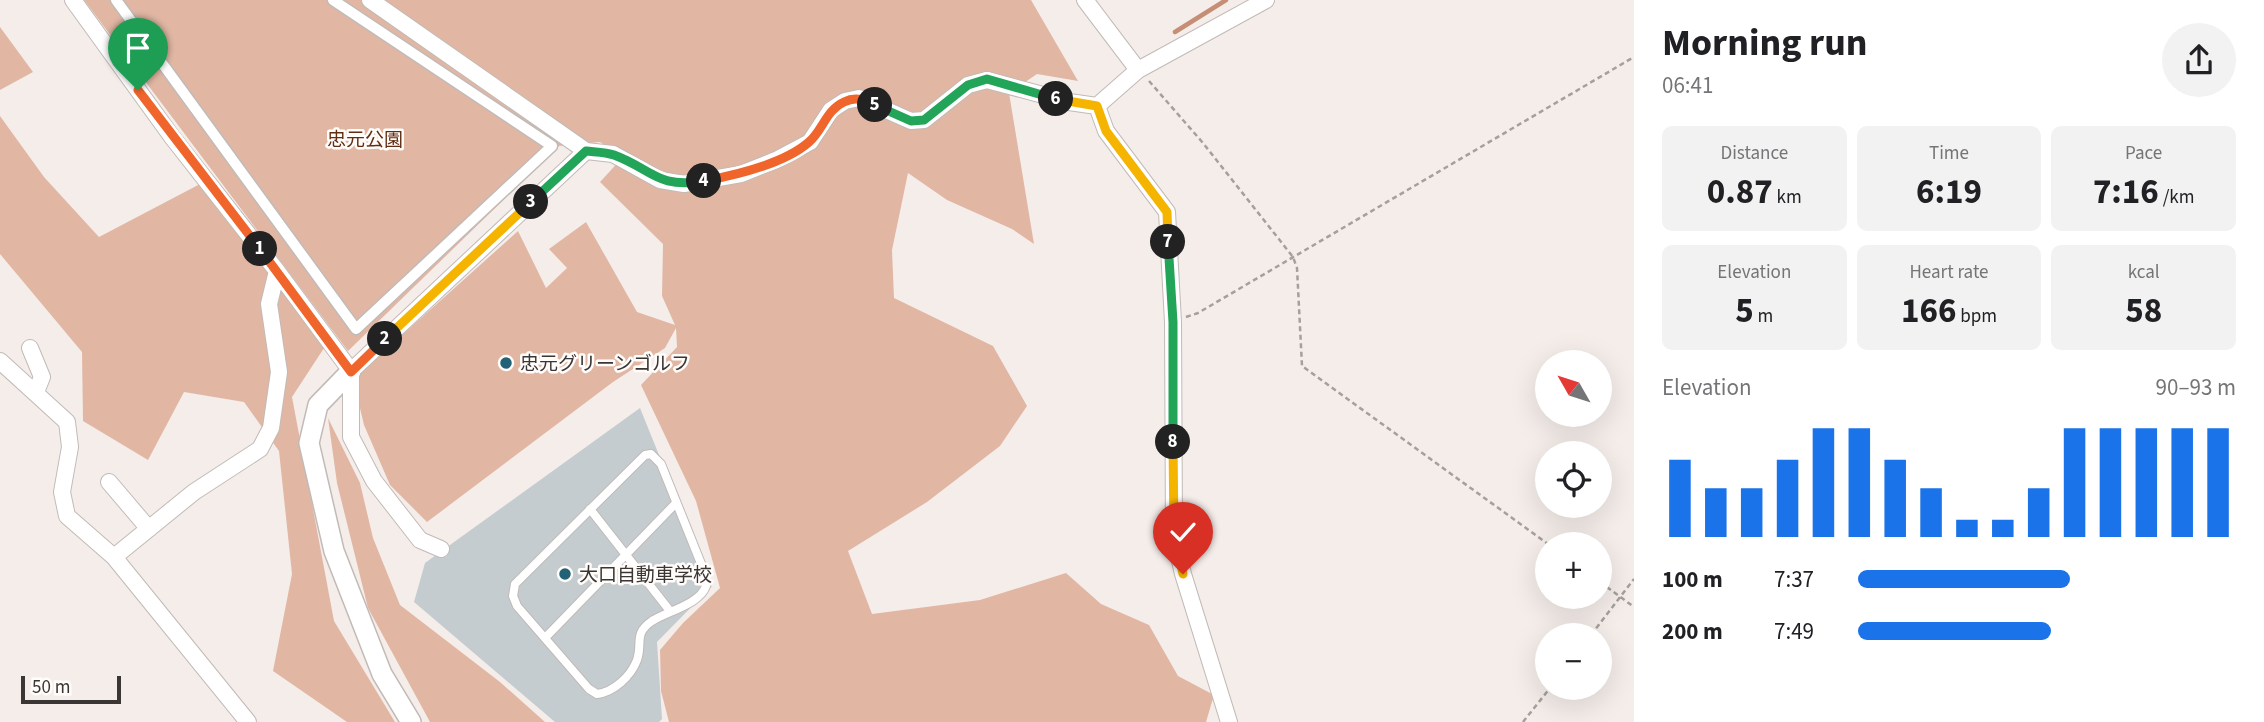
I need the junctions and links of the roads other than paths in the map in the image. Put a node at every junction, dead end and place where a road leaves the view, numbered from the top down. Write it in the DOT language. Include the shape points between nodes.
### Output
graph roads {
  1 [pos="73,0"];
  2 [pos="116,0"];
  3 [pos="333,0"];
  4 [pos="370,0"];
  5 [pos="1085,0"];
  6 [pos="1266,0"];
  7 [pos="1138,70"];
  8 [pos="1097,106"];
  9 [pos="586,151"];
  10 [pos="277,271"];
  11 [pos="30,348"];
  12 [pos="0,361"];
  13 [pos="351,372"];
  14 [pos="36,392"];
  15 [pos="109,482"];
  16 [pos="676,503"];
  17 [pos="590,509"];
  18 [pos="149,529"];
  19 [pos="441,549"];
  20 [pos="626,553"];
  21 [pos="114,557"];
  22 [pos="670,611"];
  23 [pos="545,638"];
  24 [pos="248,722"];
  25 [pos="411,722"];
  26 [pos="1229,722"];
  1 -- 10 [label="street"];
  2 -- 3 [label="street" via="356,329 552,146"];
  4 -- 9 [label="street"];
  5 -- 7 [label="street"];
  6 -- 7 [label="street"];
  7 -- 8 [label="street"];
  8 -- 9 [label="street" via="987,79 968,85 924,120 911,121 859,98 831,110 810,142 776,160 741,174 684,184 660,180 613,154"];
  8 -- 26 [label="street" via="1106,131 1167,212 1173,322 1174,534"];
  9 -- 13 [label="street"];
  10 -- 13 [label="street"];
  10 -- 18 [label="street" via="269,304 279,372 271,428 261,449 194,492"];
  11 -- 14 [label="street" via="42,376"];
  12 -- 14 [label="street"];
  13 -- 19 [label="street" via="351,437 374,481 420,540"];
  13 -- 25 [label="street" via="318,405 309,443 334,551 382,674"];
  14 -- 21 [label="street" via="67,422 70,447 62,492 68,516"];
  15 -- 18 [label="street"];
  16 -- 17 [label="lane" via="661,464 651,454"];
  16 -- 20 [label="lane"];
  16 -- 22 [label="lane" via="706,586 698,598"];
  17 -- 20 [label="lane"];
  17 -- 23 [label="lane" via="515,584 517,606"];
  18 -- 21 [label="street"];
  20 -- 22 [label="lane"];
  20 -- 23 [label="lane"];
  21 -- 24 [label="street"];
  22 -- 23 [label="lane" via="643,629 638,658 629,675 603,693 589,689"];
}
